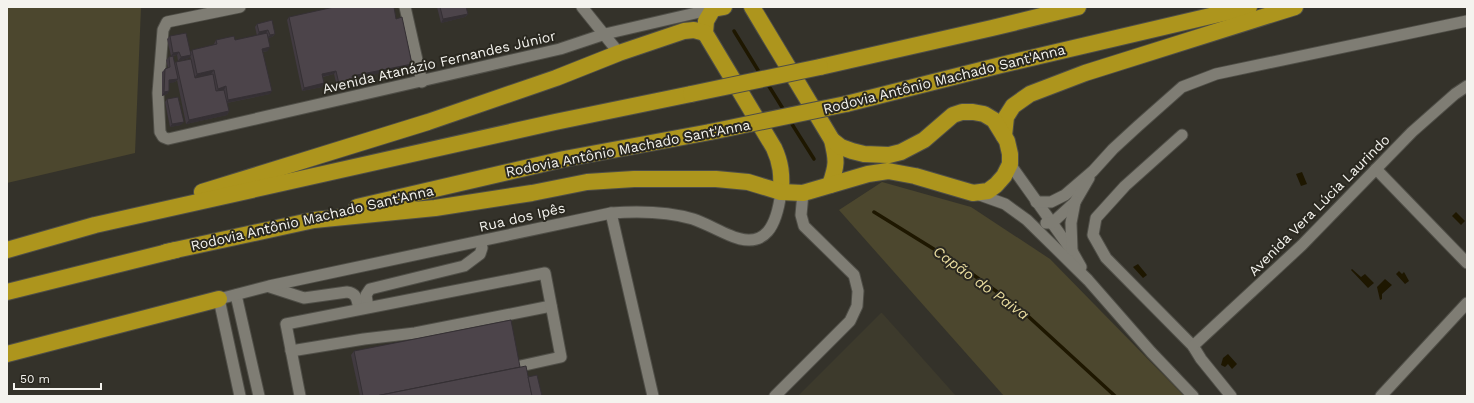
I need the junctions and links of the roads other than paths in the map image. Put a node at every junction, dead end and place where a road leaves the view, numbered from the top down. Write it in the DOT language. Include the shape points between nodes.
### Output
graph roads {
  1 [pos="240,7"];
  2 [pos="405,7"];
  3 [pos="582,7"];
  4 [pos="752,7"];
  5 [pos="1078,7"];
  6 [pos="1249,7"];
  7 [pos="1295,7"];
  8 [pos="718,8"];
  9 [pos="1467,21"];
  10 [pos="705,33"];
  11 [pos="605,34"];
  12 [pos="619,53"];
  13 [pos="422,82"];
  14 [pos="1467,86"];
  15 [pos="1182,135"];
  16 [pos="1004,136"];
  17 [pos="832,140"];
  18 [pos="1010,164"];
  19 [pos="1376,169"];
  20 [pos="1093,170"];
  21 [pos="830,185"];
  22 [pos="781,192"];
  23 [pos="803,193"];
  24 [pos="973,193"];
  25 [pos="1036,202"];
  26 [pos="1075,202"];
  27 [pos="611,213"];
  28 [pos="1027,220"];
  29 [pos="1052,223"];
  30 [pos="95,225"];
  31 [pos="481,242"];
  32 [pos="7,250"];
  33 [pos="1072,251"];
  34 [pos="166,252"];
  35 [pos="1467,263"];
  36 [pos="1088,280"];
  37 [pos="269,286"];
  38 [pos="7,292"];
  39 [pos="236,295"];
  40 [pos="219,299"];
  41 [pos="1467,303"];
  42 [pos="550,306"];
  43 [pos="363,308"];
  44 [pos="1193,346"];
  45 [pos="291,351"];
  46 [pos="7,354"];
  47 [pos="497,371"];
  48 [pos="240,396"];
  49 [pos="259,396"];
  50 [pos="300,396"];
  51 [pos="653,396"];
  52 [pos="775,396"];
  53 [pos="1193,396"];
  54 [pos="1231,396"];
  55 [pos="1381,396"];
  1 -- 13 [label="street, Avenida Atanázio Fernandes Júnior" via="167,22 163,30 158,93 160,132 163,137 168,139"];
  2 -- 13 [label="street"];
  3 -- 11 [label="street"];
  4 -- 17 [label="highway"];
  5 -- 30 [label="highway, bridge" via="820,67"];
  6 -- 34 [label="highway, Rodovia Antônio Machado Sant'Anna, bridge" via="846,104 564,159"];
  7 -- 16 [label="highway" via="1085,73 1030,94 1013,106 1006,118"];
  8 -- 10 [label="highway" via="706,20"];
  8 -- 11 [label="street, Avenida Atanázio Fernandes Júnior"];
  9 -- 20 [label="street" via="1216,74 1182,87"];
  10 -- 12 [label="highway" via="684,30"];
  10 -- 22 [label="highway" via="780,160"];
  11 -- 12 [label="street"];
  11 -- 13 [label="street, Avenida Atanázio Fernandes Júnior" via="560,49"];
  12 -- 30 [label="highway" via="556,78 428,122"];
  14 -- 19 [label="street, Avenida Vera Lúcia Laurindo" via="1412,132"];
  15 -- 44 [label="street" via="1125,186 1096,218 1093,235 1106,258"];
  16 -- 17 [label="highway" via="994,120 984,114 962,112 953,115 924,140 889,155 858,153 841,147"];
  16 -- 18 [label="highway" via="1010,154"];
  17 -- 21 [label="highway" via="836,167"];
  18 -- 24 [label="highway" via="996,185 988,191"];
  18 -- 25 [label="street"];
  19 -- 35 [label="street"];
  19 -- 44 [label="street, Avenida Vera Lúcia Laurindo" via="1302,245"];
  20 -- 25 [label="street" via="1065,195 1051,202"];
  20 -- 26 [label="street"];
  21 -- 23 [label="highway"];
  21 -- 24 [label="highway" via="888,170"];
  22 -- 23 [label="highway"];
  22 -- 27 [label="street, Rua dos Ipês" via="775,221 768,232 757,239 745,240 675,215 643,211"];
  22 -- 34 [label="highway" via="748,182 716,179 587,182 435,208 314,220"];
  23 -- 52 [label="street" via="801,215 804,226 854,275 858,291 857,306 850,321"];
  24 -- 28 [label="street" via="1005,204"];
  25 -- 29 [label="street"];
  26 -- 29 [label="street"];
  26 -- 33 [label="street" via="1071,223"];
  27 -- 31 [label="street, Rua dos Ipês"];
  27 -- 51 [label="street"];
  28 -- 29 [label="street"];
  28 -- 36 [label="street"];
  29 -- 33 [label="street"];
  30 -- 32 [label="highway"];
  31 -- 37 [label="street, Rua dos Ipês"];
  31 -- 43 [label="street" via="480,254 464,266 370,289"];
  33 -- 36 [label="street"];
  34 -- 38 [label="highway, Rodovia Antônio Machado Sant'Anna"];
  36 -- 53 [label="street"];
  37 -- 39 [label="street, Rua dos Ipês"];
  37 -- 43 [label="street" via="304,298 352,293"];
  39 -- 40 [label="street, Rua dos Ipês"];
  39 -- 49 [label="street"];
  40 -- 46 [label="highway"];
  40 -- 48 [label="street"];
  41 -- 55 [label="street"];
  42 -- 43 [label="street" via="545,273"];
  42 -- 45 [label="street" via="415,333"];
  42 -- 47 [label="street" via="561,357"];
  43 -- 45 [label="street" via="286,324"];
  44 -- 54 [label="street"];
  45 -- 50 [label="street"];
}
